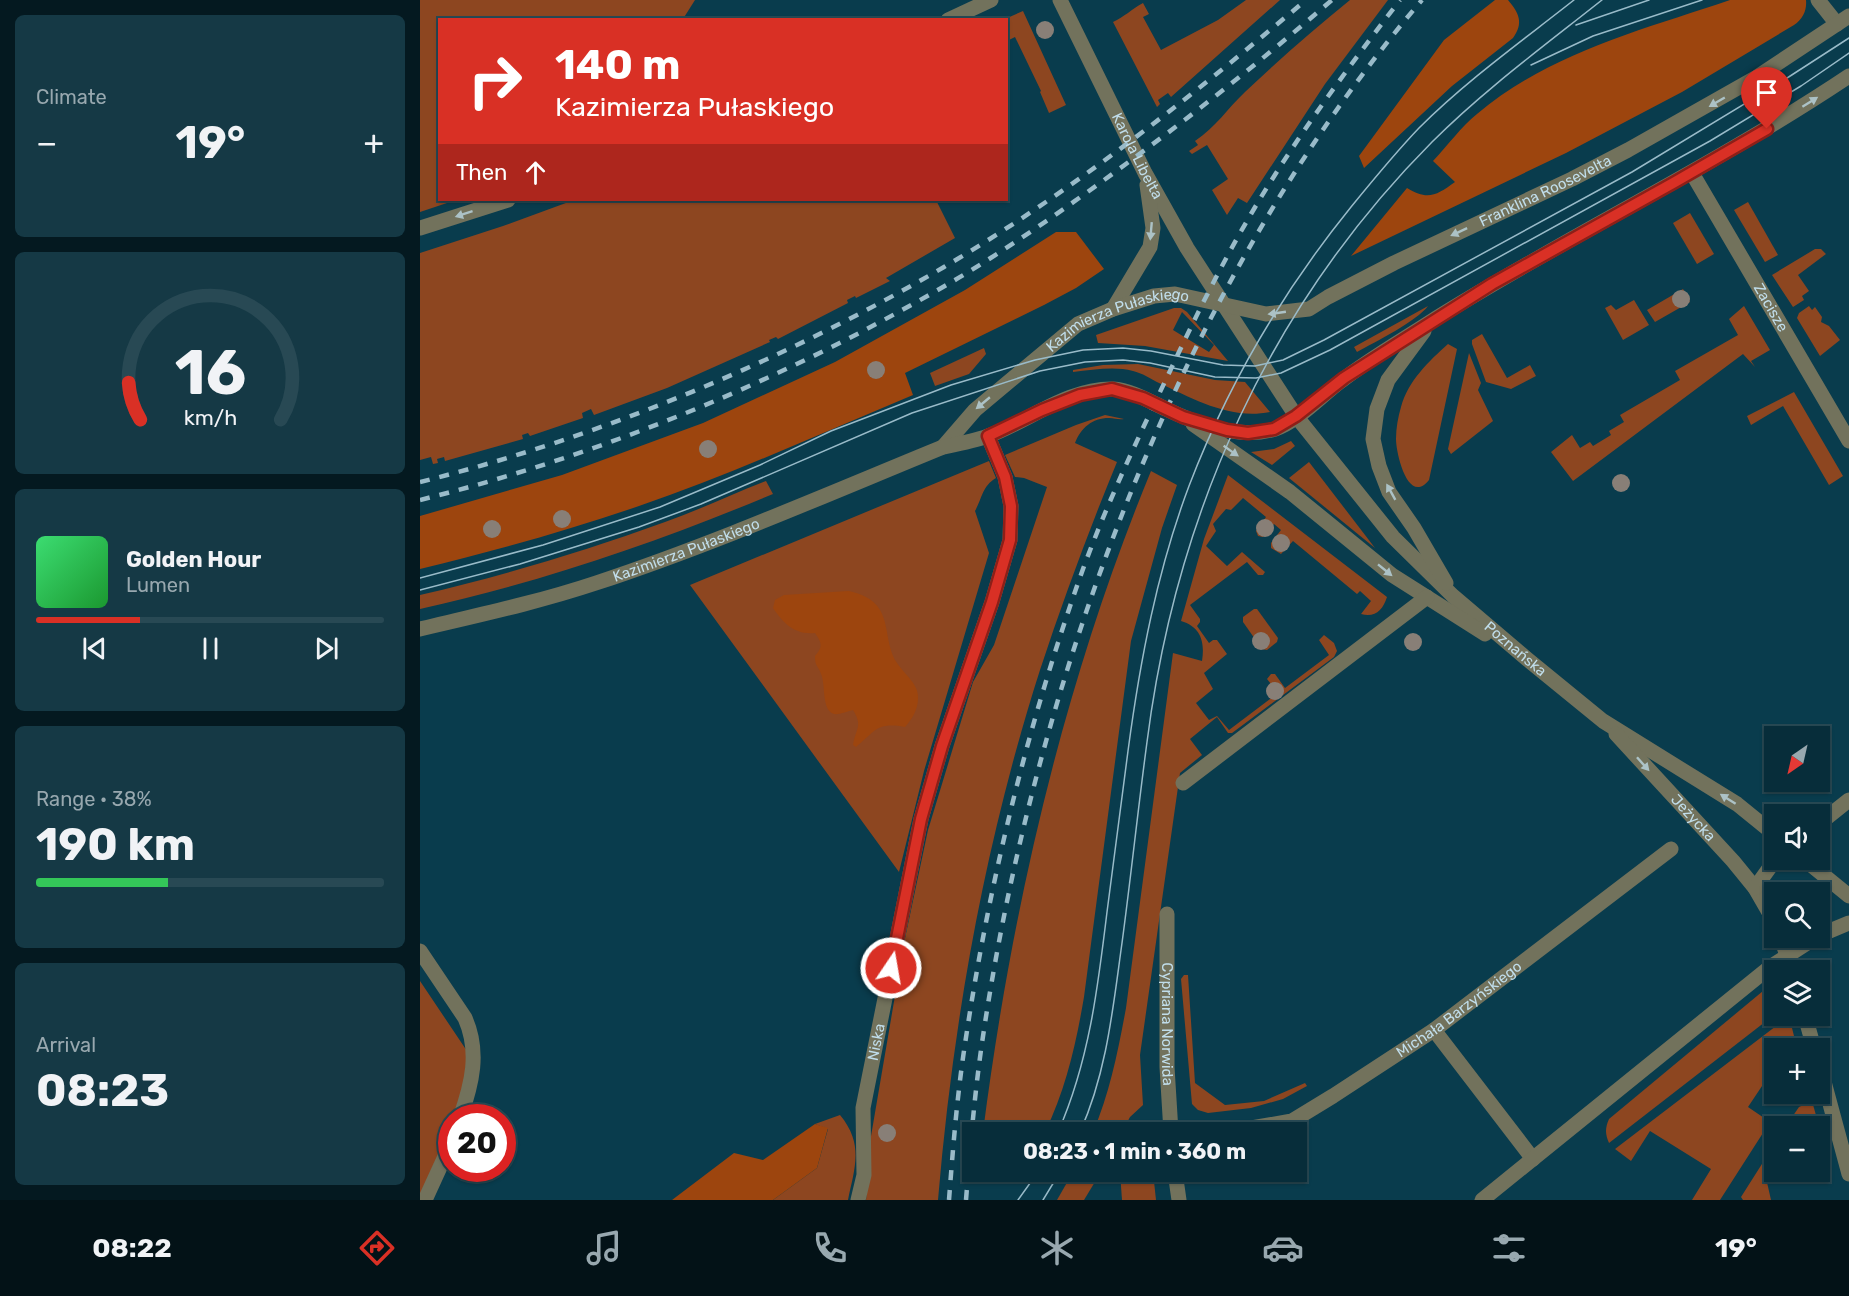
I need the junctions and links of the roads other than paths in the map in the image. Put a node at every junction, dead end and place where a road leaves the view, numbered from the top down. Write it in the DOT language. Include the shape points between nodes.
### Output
graph roads {
  1 [pos="991,0"];
  2 [pos="1060,0"];
  3 [pos="1818,0"];
  4 [pos="952,18"];
  5 [pos="1843,20"];
  6 [pos="1849,76"];
  7 [pos="1145,173"];
  8 [pos="1692,173"];
  9 [pos="505,201"];
  10 [pos="420,228"];
  11 [pos="1223,306"];
  12 [pos="1113,309"];
  13 [pos="1430,322"];
  14 [pos="1296,416"];
  15 [pos="1183,417"];
  16 [pos="988,436"];
  17 [pos="1849,441"];
  18 [pos="943,447"];
  19 [pos="1453,596"];
  20 [pos="1427,597"];
  21 [pos="420,629"];
  22 [pos="1527,659"];
  23 [pos="1603,721"];
  24 [pos="1183,783"];
  25 [pos="1849,800"];
  26 [pos="1830,815"];
  27 [pos="1764,826"];
  28 [pos="1671,849"];
  29 [pos="1768,870"];
  30 [pos="1817,870"];
  31 [pos="1755,888"];
  32 [pos="1849,896"];
  33 [pos="1764,904"];
  34 [pos="1167,914"];
  35 [pos="1849,923"];
  36 [pos="1830,931"];
  37 [pos="1785,948"];
  38 [pos="1798,948"];
  39 [pos="420,951"];
  40 [pos="1787,954"];
  41 [pos="1789,960"];
  42 [pos="1434,1030"];
  43 [pos="464,1104"];
  44 [pos="1830,1104"];
  45 [pos="1170,1122"];
  46 [pos="1286,1122"];
  47 [pos="1533,1160"];
  48 [pos="438,1172"];
  49 [pos="1849,1174"];
  50 [pos="1176,1182"];
  51 [pos="425,1200"];
  52 [pos="858,1200"];
  53 [pos="1179,1200"];
  54 [pos="1482,1200"];
  1 -- 4 [label="street"];
  2 -- 7 [label="street, Karola Libelta"];
  3 -- 5 [label="street"];
  5 -- 11 [label="street, Franklina Roosevelta, one-way" via="1757,77 1628,150 1394,263 1309,309 1266,314"];
  8 -- 6 [label="street, one-way"];
  7 -- 11 [label="street, Karola Libelta"];
  7 -- 12 [label="street, one-way" via="1153,228 1150,247"];
  8 -- 13 [label="street"];
  8 -- 17 [label="street, Zacisze"];
  9 -- 10 [label="street, one-way"];
  11 -- 12 [label="street, Kazimierza Pułaskiego" via="1175,294"];
  11 -- 14 [label="street, Karola Libelta"];
  12 -- 18 [label="street, Kazimierza Pułaskiego, one-way" via="1078,324 975,410"];
  13 -- 14 [label="street" via="1344,378"];
  19 -- 13 [label="street, one-way" via="1389,492 1373,439 1377,409 1388,381"];
  14 -- 15 [label="street, Kazimierza Pułaskiego" via="1274,429 1248,433"];
  14 -- 19 [label="street, Poznańska" via="1393,537"];
  15 -- 16 [label="street, Kazimierza Pułaskiego" via="1120,390 1104,390 1042,410"];
  15 -- 20 [label="street, one-way" via="1290,492 1392,576"];
  16 -- 18 [label="street, Kazimierza Pułaskiego"];
  16 -- 52 [label="street, Niska" via="1005,477 1011,506 1010,540 921,819 863,1108 864,1175"];
  18 -- 21 [label="street, Kazimierza Pułaskiego" via="667,559 594,584"];
  19 -- 22 [label="street, Poznańska"];
  20 -- 22 [label="street"];
  20 -- 24 [label="street"];
  22 -- 23 [label="street, Poznańska"];
  27 -- 23 [label="street, Poznańska, one-way" via="1737,804"];
  23 -- 31 [label="street, Jeżycka, one-way"];
  25 -- 26 [label="street"];
  28 -- 42 [label="street, Michała Barzyńskiego"];
  29 -- 31 [label="street"];
  30 -- 32 [label="street"];
  31 -- 33 [label="street, Jeżycka"];
  34 -- 45 [label="street, Cypriana Norwida"];
  35 -- 36 [label="street"];
  37 -- 40 [label="street"];
  38 -- 40 [label="street"];
  39 -- 43 [label="street" via="471,1030 474,1067"];
  40 -- 41 [label="street"];
  40 -- 47 [label="street"];
  42 -- 46 [label="street, Michała Barzyńskiego"];
  42 -- 47 [label="street"];
  44 -- 49 [label="street"];
  47 -- 54 [label="street"];
  48 -- 51 [label="street"];
  50 -- 53 [label="street"];
}
